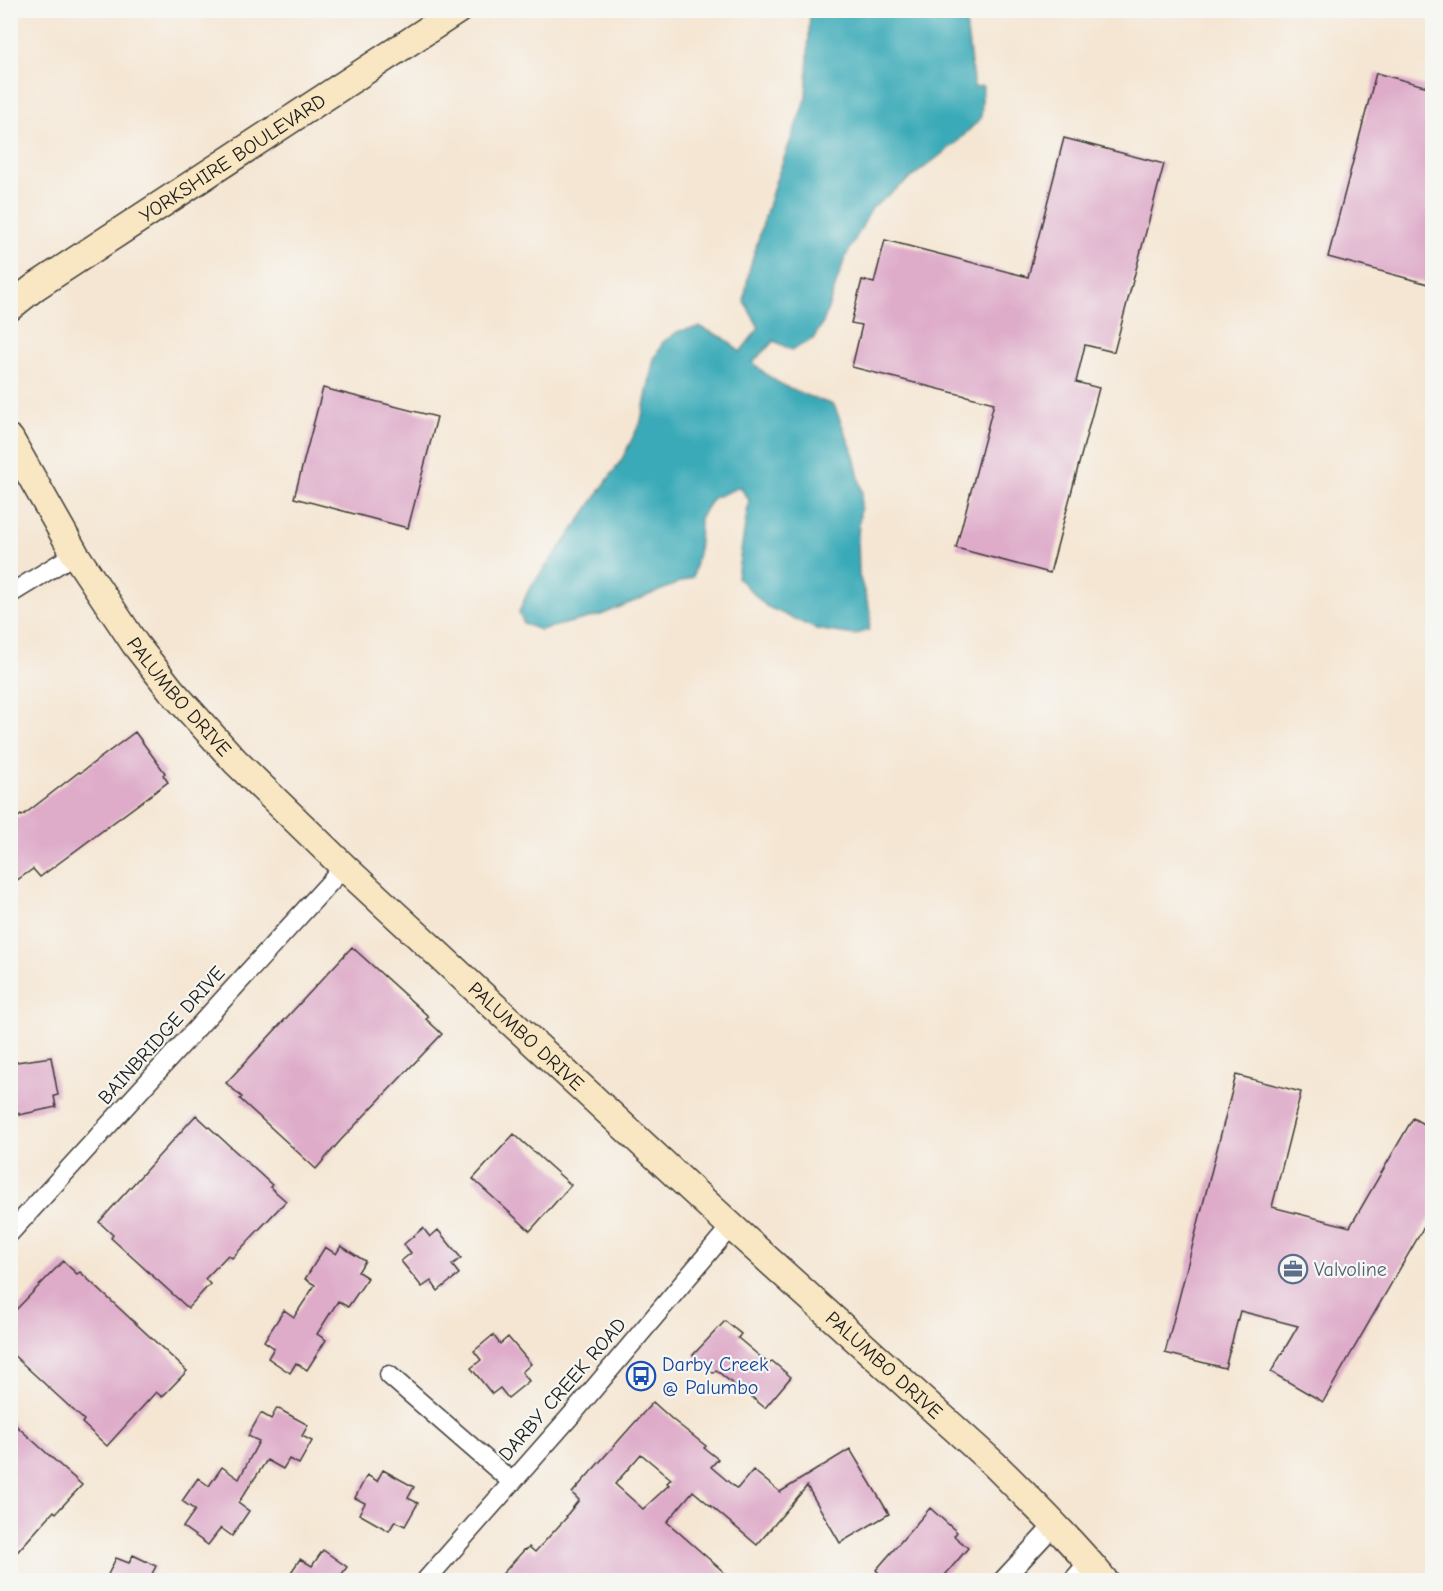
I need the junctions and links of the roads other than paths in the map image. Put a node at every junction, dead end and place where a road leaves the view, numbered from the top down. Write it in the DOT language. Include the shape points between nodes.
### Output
graph roads {
  1 [pos="458,10"];
  2 [pos="10,307"];
  3 [pos="10,439"];
  4 [pos="75,554"];
  5 [pos="10,594"];
  6 [pos="344,867"];
  7 [pos="731,1227"];
  8 [pos="10,1233"];
  9 [pos="389,1375"];
  10 [pos="512,1482"];
  11 [pos="1054,1525"];
  12 [pos="1089,1574"];
  13 [pos="426,1581"];
  14 [pos="1004,1581"];
  1 -- 2 [label="street, YORKSHIRE BOULEVARD"];
  3 -- 4 [label="street, PALUMBO DRIVE"];
  4 -- 5 [label="street"];
  4 -- 6 [label="street, PALUMBO DRIVE" via="171,690 235,760"];
  6 -- 7 [label="street, PALUMBO DRIVE"];
  6 -- 8 [label="street, BAINBRIDGE DRIVE"];
  7 -- 10 [label="street, DARBY CREEK ROAD"];
  7 -- 11 [label="street, PALUMBO DRIVE" via="994,1464"];
  9 -- 10 [label="street"];
  10 -- 13 [label="street, DARBY CREEK ROAD"];
  11 -- 12 [label="street, PALUMBO DRIVE"];
  11 -- 14 [label="street"];
}
